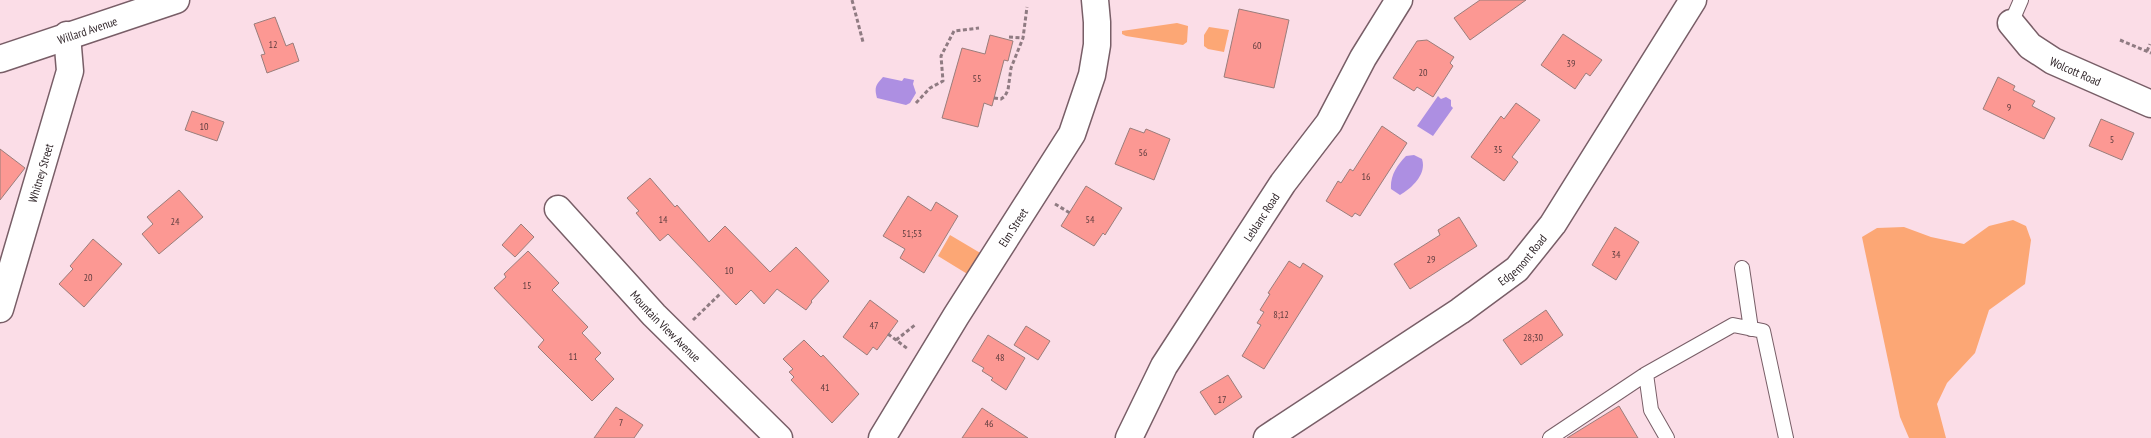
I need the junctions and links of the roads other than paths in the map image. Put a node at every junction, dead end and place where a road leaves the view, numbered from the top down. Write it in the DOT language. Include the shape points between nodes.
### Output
graph roads {
  1 [pos="176,0"];
  2 [pos="1095,0"];
  3 [pos="1399,0"];
  4 [pos="1693,0"];
  5 [pos="2016,12"];
  6 [pos="67,35"];
  7 [pos="0,59"];
  8 [pos="2151,104"];
  9 [pos="558,209"];
  10 [pos="1742,268"];
  11 [pos="0,309"];
  12 [pos="1751,329"];
  13 [pos="1646,374"];
  14 [pos="779,438"];
  15 [pos="882,438"];
  16 [pos="1129,438"];
  17 [pos="1267,438"];
  18 [pos="1550,438"];
  19 [pos="1667,438"];
  20 [pos="1786,438"];
  1 -- 6 [label="street, Willard Avenue"];
  2 -- 15 [label="street, Elm Street" via="1097,45 1092,75 1072,134"];
  3 -- 16 [label="street, Leblanc Road" via="1363,58 1329,123 1283,183 1164,366"];
  4 -- 17 [label="street, Edgemont Road" via="1553,224 1517,269 1460,311"];
  5 -- 8 [label="street, Wolcott Road" via="2030,46 2041,54 2065,68"];
  6 -- 7 [label="street, Willard Avenue"];
  6 -- 11 [label="street, Whitney Street" via="70,71"];
  9 -- 14 [label="street, Mountain View Avenue" via="676,336"];
  10 -- 12 [label="lane"];
  12 -- 13 [label="lane" via="1733,325"];
  12 -- 20 [label="lane" via="1763,331"];
  13 -- 18 [label="lane"];
  13 -- 19 [label="lane" via="1651,410"];
}
